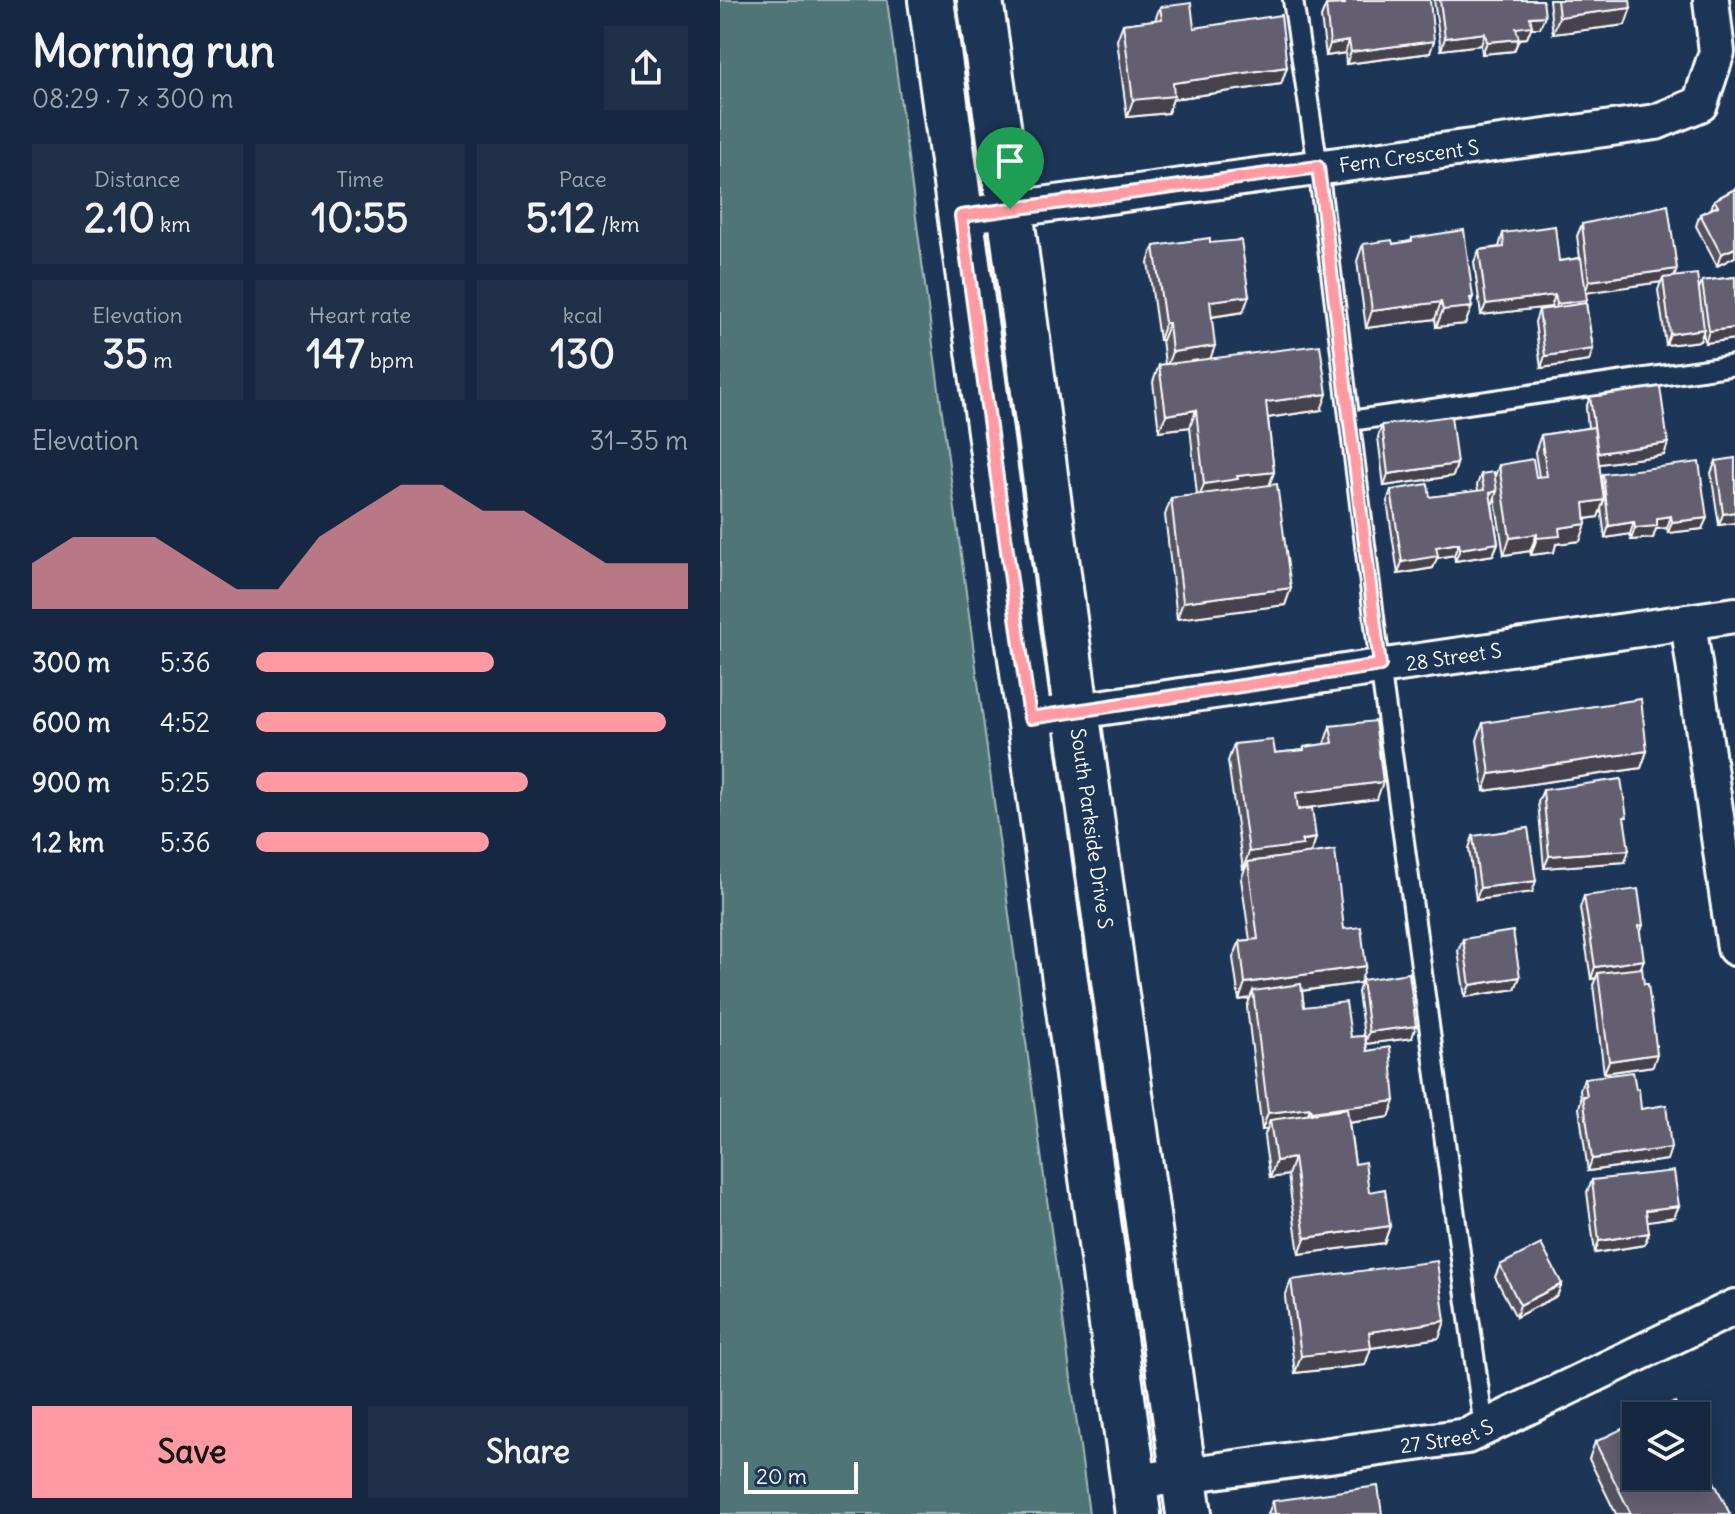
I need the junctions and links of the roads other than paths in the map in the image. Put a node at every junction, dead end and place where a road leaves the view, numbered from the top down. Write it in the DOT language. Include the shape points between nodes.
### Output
graph roads {
  1 [pos="931,0"];
  2 [pos="980,0"];
  3 [pos="1293,0"];
  4 [pos="1711,0"];
  5 [pos="1318,167"];
  6 [pos="1010,209"];
  7 [pos="961,216"];
  8 [pos="1735,365"];
  9 [pos="1350,421"];
  10 [pos="1735,615"];
  11 [pos="1688,622"];
  12 [pos="1380,665"];
  13 [pos="1076,710"];
  14 [pos="1030,718"];
  15 [pos="1735,948"];
  16 [pos="1735,1307"];
  17 [pos="1484,1428"];
  18 [pos="1187,1495"];
  19 [pos="1136,1498"];
  1 -- 7 [label="main road"];
  2 -- 6 [label="main road, South Parkside Drive S"];
  3 -- 5 [label="lane"];
  4 -- 5 [label="street, Fern Crescent S" via="1717,52 1700,104 1656,122"];
  5 -- 6 [label="street, Fern Crescent S"];
  5 -- 9 [label="lane"];
  6 -- 7 [label="street, Fern Crescent S"];
  6 -- 13 [label="main road, South Parkside Drive S"];
  7 -- 14 [label="main road"];
  8 -- 9 [label="lane"];
  9 -- 12 [label="lane"];
  10 -- 11 [label="street, 28 Street S"];
  11 -- 12 [label="street, 28 Street S"];
  11 -- 15 [label="street"];
  12 -- 13 [label="street, 28 Street S"];
  12 -- 17 [label="lane"];
  13 -- 14 [label="street, 28 Street S"];
  13 -- 18 [label="main road, South Parkside Drive S"];
  14 -- 19 [label="main road"];
  16 -- 17 [label="street, 27 Street S"];
  17 -- 18 [label="street, 27 Street S" via="1467,1436"];
  18 -- 19 [label="street, 27 Street S"];
}
